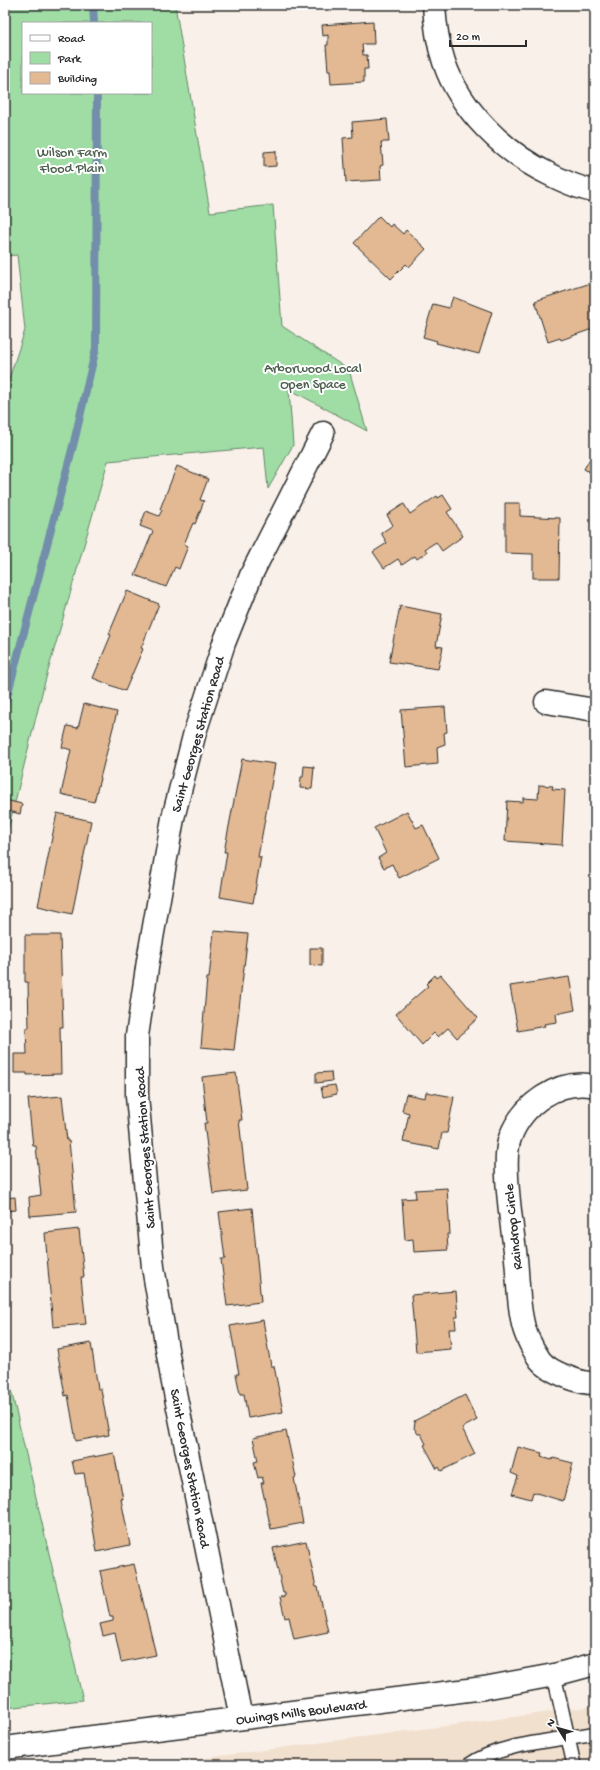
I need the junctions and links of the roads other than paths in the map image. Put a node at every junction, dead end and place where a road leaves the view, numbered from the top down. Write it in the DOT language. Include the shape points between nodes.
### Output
graph roads {
  1 [pos="434,5"];
  2 [pos="595,191"];
  3 [pos="323,433"];
  4 [pos="546,702"];
  5 [pos="595,710"];
  6 [pos="595,1086"];
  7 [pos="595,1383"];
  8 [pos="595,1664"];
  9 [pos="554,1675"];
  10 [pos="241,1718"];
  11 [pos="595,1733"];
  12 [pos="568,1739"];
  13 [pos="5,1748"];
  14 [pos="469,1765"];
  15 [pos="574,1765"];
  1 -- 2 [label="street" via="435,24 444,62 460,96 480,122 505,147 531,166"];
  3 -- 10 [label="street, Saint Georges Station Road" via="252,573 224,643 195,732 173,818 137,1036 137,1096 153,1267 172,1378"];
  4 -- 5 [label="street"];
  6 -- 7 [label="street, Raindrop Circle" via="567,1086 547,1093 529,1109 517,1122 509,1140 506,1167 522,1320 530,1345 542,1362 561,1374 587,1384"];
  8 -- 9 [label="street, Owings Mills Boulevard"];
  9 -- 10 [label="street, Owings Mills Boulevard" via="484,1688"];
  9 -- 12 [label="lane"];
  10 -- 13 [label="street, Owings Mills Boulevard"];
  11 -- 12 [label="lane"];
  12 -- 14 [label="lane" via="506,1748 479,1758"];
  12 -- 15 [label="lane"];
}
